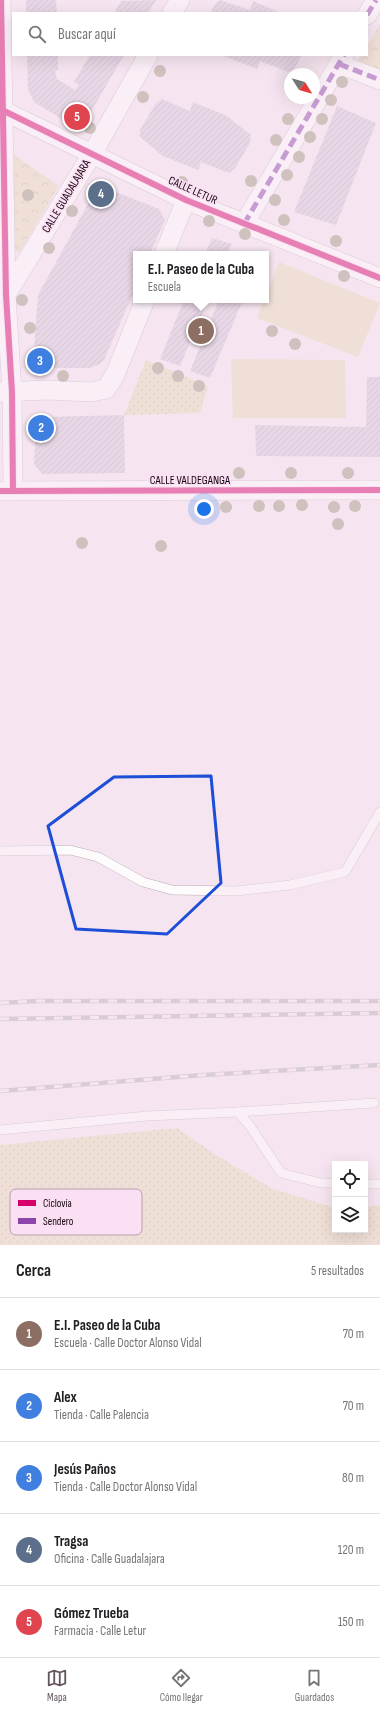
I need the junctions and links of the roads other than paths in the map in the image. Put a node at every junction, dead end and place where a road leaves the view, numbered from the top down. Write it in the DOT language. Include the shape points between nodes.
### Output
graph roads {
  1 [pos="1,0"];
  2 [pos="180,0"];
  3 [pos="376,0"];
  4 [pos="173,12"];
  5 [pos="368,12"];
  6 [pos="147,56"];
  7 [pos="341,60"];
  8 [pos="380,80"];
  9 [pos="2,110"];
  10 [pos="92,154"];
  11 [pos="186,200"];
  12 [pos="244,224"];
  13 [pos="165,251"];
  14 [pos="3,273"];
  15 [pos="380,278"];
  16 [pos="6,295"];
  17 [pos="144,303"];
  18 [pos="6,392"];
  19 [pos="380,490"];
  20 [pos="7,491"];
  21 [pos="380,812"];
  22 [pos="0,851"];
  23 [pos="374,1103"];
  24 [pos="238,1112"];
  25 [pos="0,1130"];
  26 [pos="332,1183"];
  27 [pos="368,1184"];
  28 [pos="380,1184"];
  1 -- 9 [label="street"];
  2 -- 4 [label="street"];
  3 -- 5 [label="street"];
  6 -- 10 [label="street, CALLE GUADALAJARA"];
  7 -- 8 [label="street"];
  7 -- 12 [label="street"];
  9 -- 10 [label="street, CALLE LETUR"];
  9 -- 14 [label="street"];
  10 -- 11 [label="street, CALLE LETUR"];
  10 -- 16 [label="street, CALLE GUADALAJARA"];
  11 -- 12 [label="street, CALLE LETUR"];
  11 -- 13 [label="street"];
  12 -- 15 [label="street, CALLE LETUR"];
  14 -- 16 [label="street"];
  16 -- 18 [label="street"];
  17 -- 18 [label="street" via="115,375 106,389 92,392"];
  18 -- 20 [label="street"];
  19 -- 20 [label="street, CALLE VALDEGANGA"];
  21 -- 22 [label="lane" via="345,872 290,885 236,891 172,890 143,882 98,857 70,850"];
  23 -- 24 [label="lane"];
  24 -- 25 [label="lane" via="147,1116"];
  24 -- 26 [label="lane" via="281,1173 321,1183"];
  27 -- 28 [label="lane"];
}
